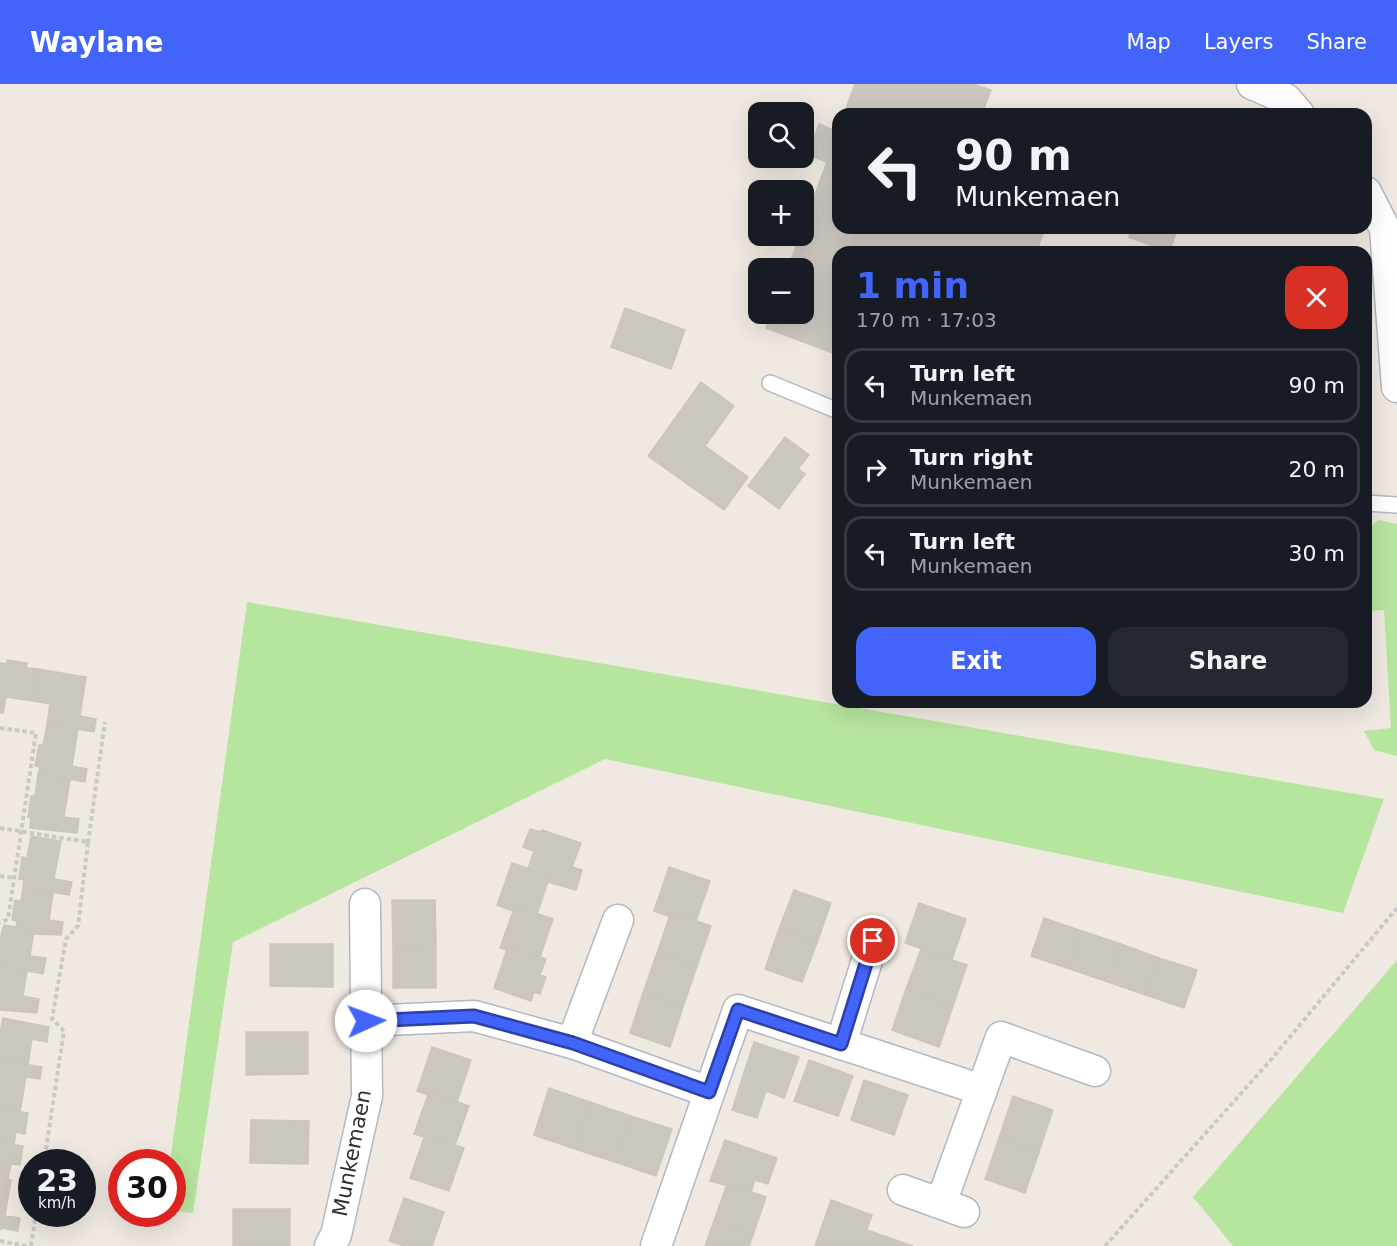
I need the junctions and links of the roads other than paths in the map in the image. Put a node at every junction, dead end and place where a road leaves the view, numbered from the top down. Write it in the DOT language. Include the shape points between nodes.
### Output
graph roads {
  1 [pos="1252,84"];
  2 [pos="1294,108"];
  3 [pos="1372,204"];
  4 [pos="770,382"];
  5 [pos="1397,387"];
  6 [pos="832,408"];
  7 [pos="1372,503"];
  8 [pos="1397,505"];
  9 [pos="366,904"];
  10 [pos="618,920"];
  11 [pos="873,941"];
  12 [pos="366,1021"];
  13 [pos="573,1043"];
  14 [pos="841,1044"];
  15 [pos="1095,1071"];
  16 [pos="982,1090"];
  17 [pos="709,1092"];
  18 [pos="903,1190"];
  19 [pos="330,1246"];
  20 [pos="656,1246"];
  1 -- 2 [label="street" via="1286,99"];
  3 -- 5 [label="street" via="1385,229"];
  4 -- 6 [label="lane"];
  7 -- 8 [label="lane"];
  9 -- 12 [label="street, Munkemaen"];
  10 -- 13 [label="street"];
  11 -- 14 [label="street"];
  12 -- 13 [label="street" via="474,1016"];
  12 -- 19 [label="street, Munkemaen" via="367,1096 336,1235"];
  13 -- 17 [label="street"];
  14 -- 16 [label="street"];
  14 -- 17 [label="street" via="738,1010"];
  15 -- 16 [label="street" via="1001,1037"];
  16 -- 18 [label="street" via="953,1208"];
  17 -- 20 [label="street"];
}
